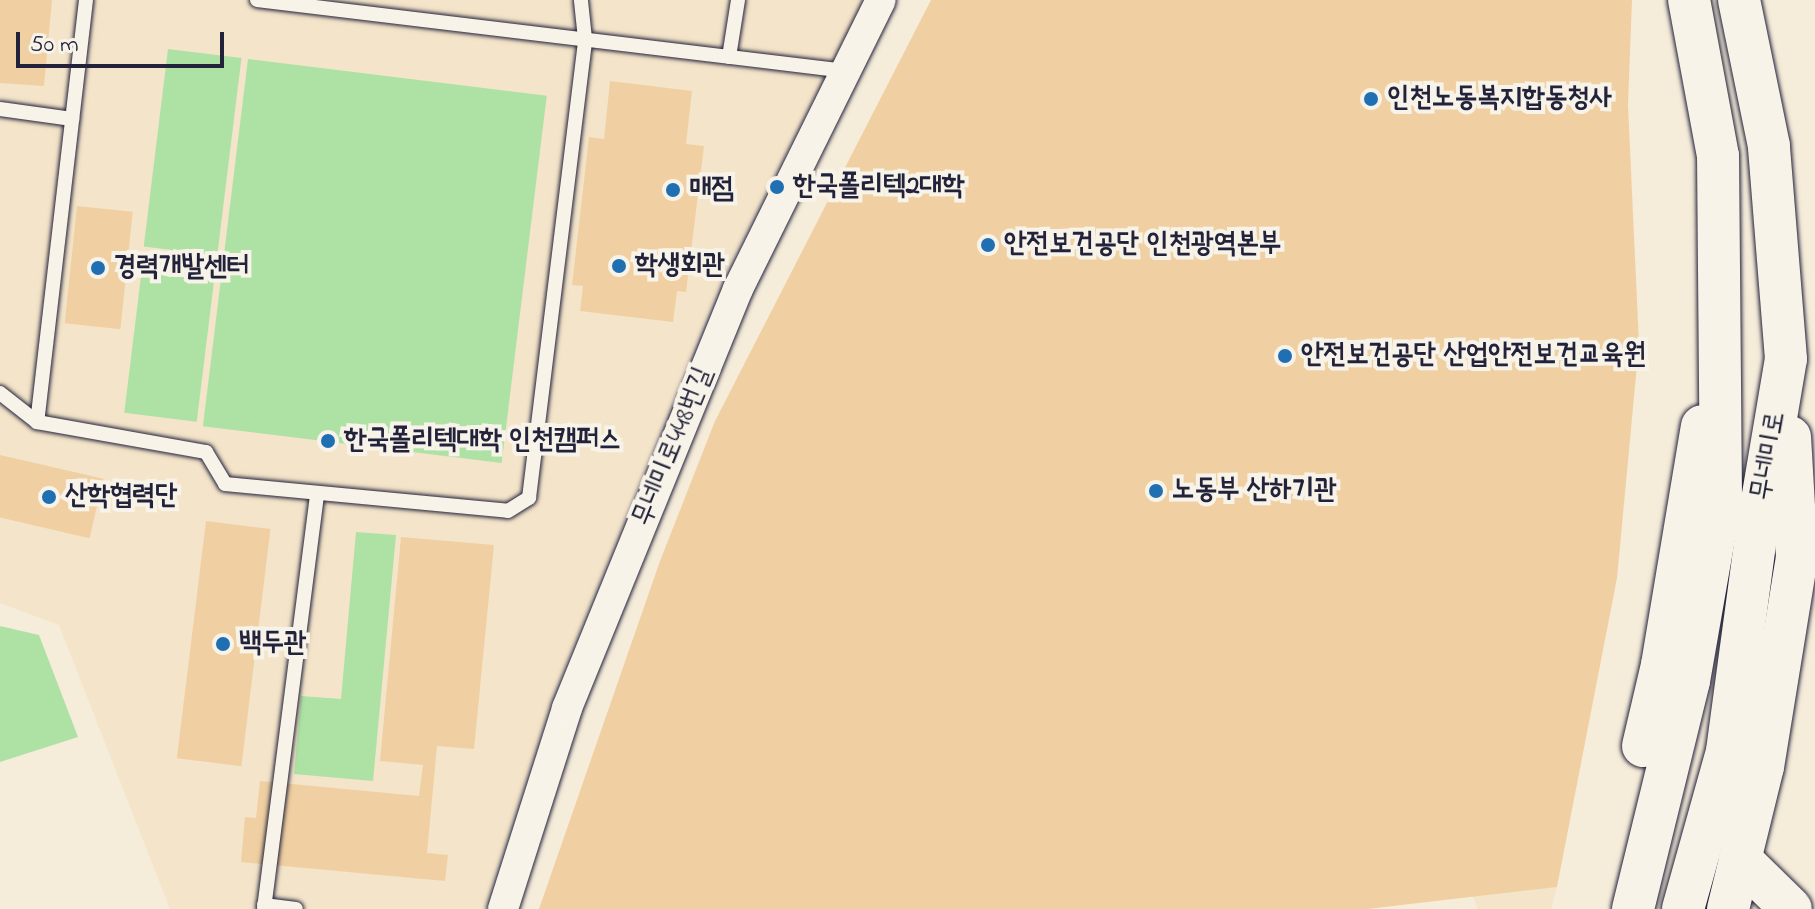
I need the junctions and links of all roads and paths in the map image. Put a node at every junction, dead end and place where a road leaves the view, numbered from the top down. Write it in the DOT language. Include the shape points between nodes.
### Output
graph roads {
  1 [pos="86,0"];
  2 [pos="257,0"];
  3 [pos="581,0"];
  4 [pos="738,0"];
  5 [pos="881,0"];
  6 [pos="1689,0"];
  7 [pos="1739,0"];
  8 [pos="276,1"];
  9 [pos="585,39"];
  10 [pos="729,57"];
  11 [pos="846,71"];
  12 [pos="0,109"];
  13 [pos="72,119"];
  14 [pos="1799,308"];
  15 [pos="1718,347"];
  16 [pos="1786,359"];
  17 [pos="0,393"];
  18 [pos="37,422"];
  19 [pos="317,493"];
  20 [pos="1740,859"];
  21 [pos="264,907"];
  22 [pos="296,909"];
  23 [pos="503,909"];
  24 [pos="1606,909"];
  25 [pos="1633,909"];
  26 [pos="1683,909"];
  27 [pos="1728,909"];
  28 [pos="1791,909"];
  1 -- 13 [label="lane"];
  2 -- 8 [label="lane"];
  3 -- 9 [label="lane"];
  4 -- 10 [label="lane"];
  5 -- 11 [label="street, 무네미로448번길"];
  6 -- 15 [label="main road, 무네미로" via="1718,156"];
  7 -- 14 [label="main road, 무네미로"];
  8 -- 9 [label="lane"];
  9 -- 10 [label="lane"];
  9 -- 19 [label="lane" via="529,498 508,511"];
  10 -- 11 [label="lane"];
  11 -- 23 [label="street, 무네미로448번길" via="732,303 567,708"];
  12 -- 13 [label="lane"];
  13 -- 18 [label="lane"];
  14 -- 16 [label="main road, 무네미로"];
  15 -- 24 [label="main road" via="1662,665"];
  15 -- 25 [label="main road, 무네미로" via="1721,497 1689,681"];
  16 -- 20 [label="main road" via="1797,558 1763,767"];
  16 -- 26 [label="main road, 무네미로" via="1727,751"];
  17 -- 18 [label="lane"];
  18 -- 19 [label="lane" via="206,452 225,484"];
  19 -- 21 [label="lane"];
  20 -- 27 [label="main road"];
  20 -- 28 [label="main road"];
  21 -- 22 [label="lane"];
}
